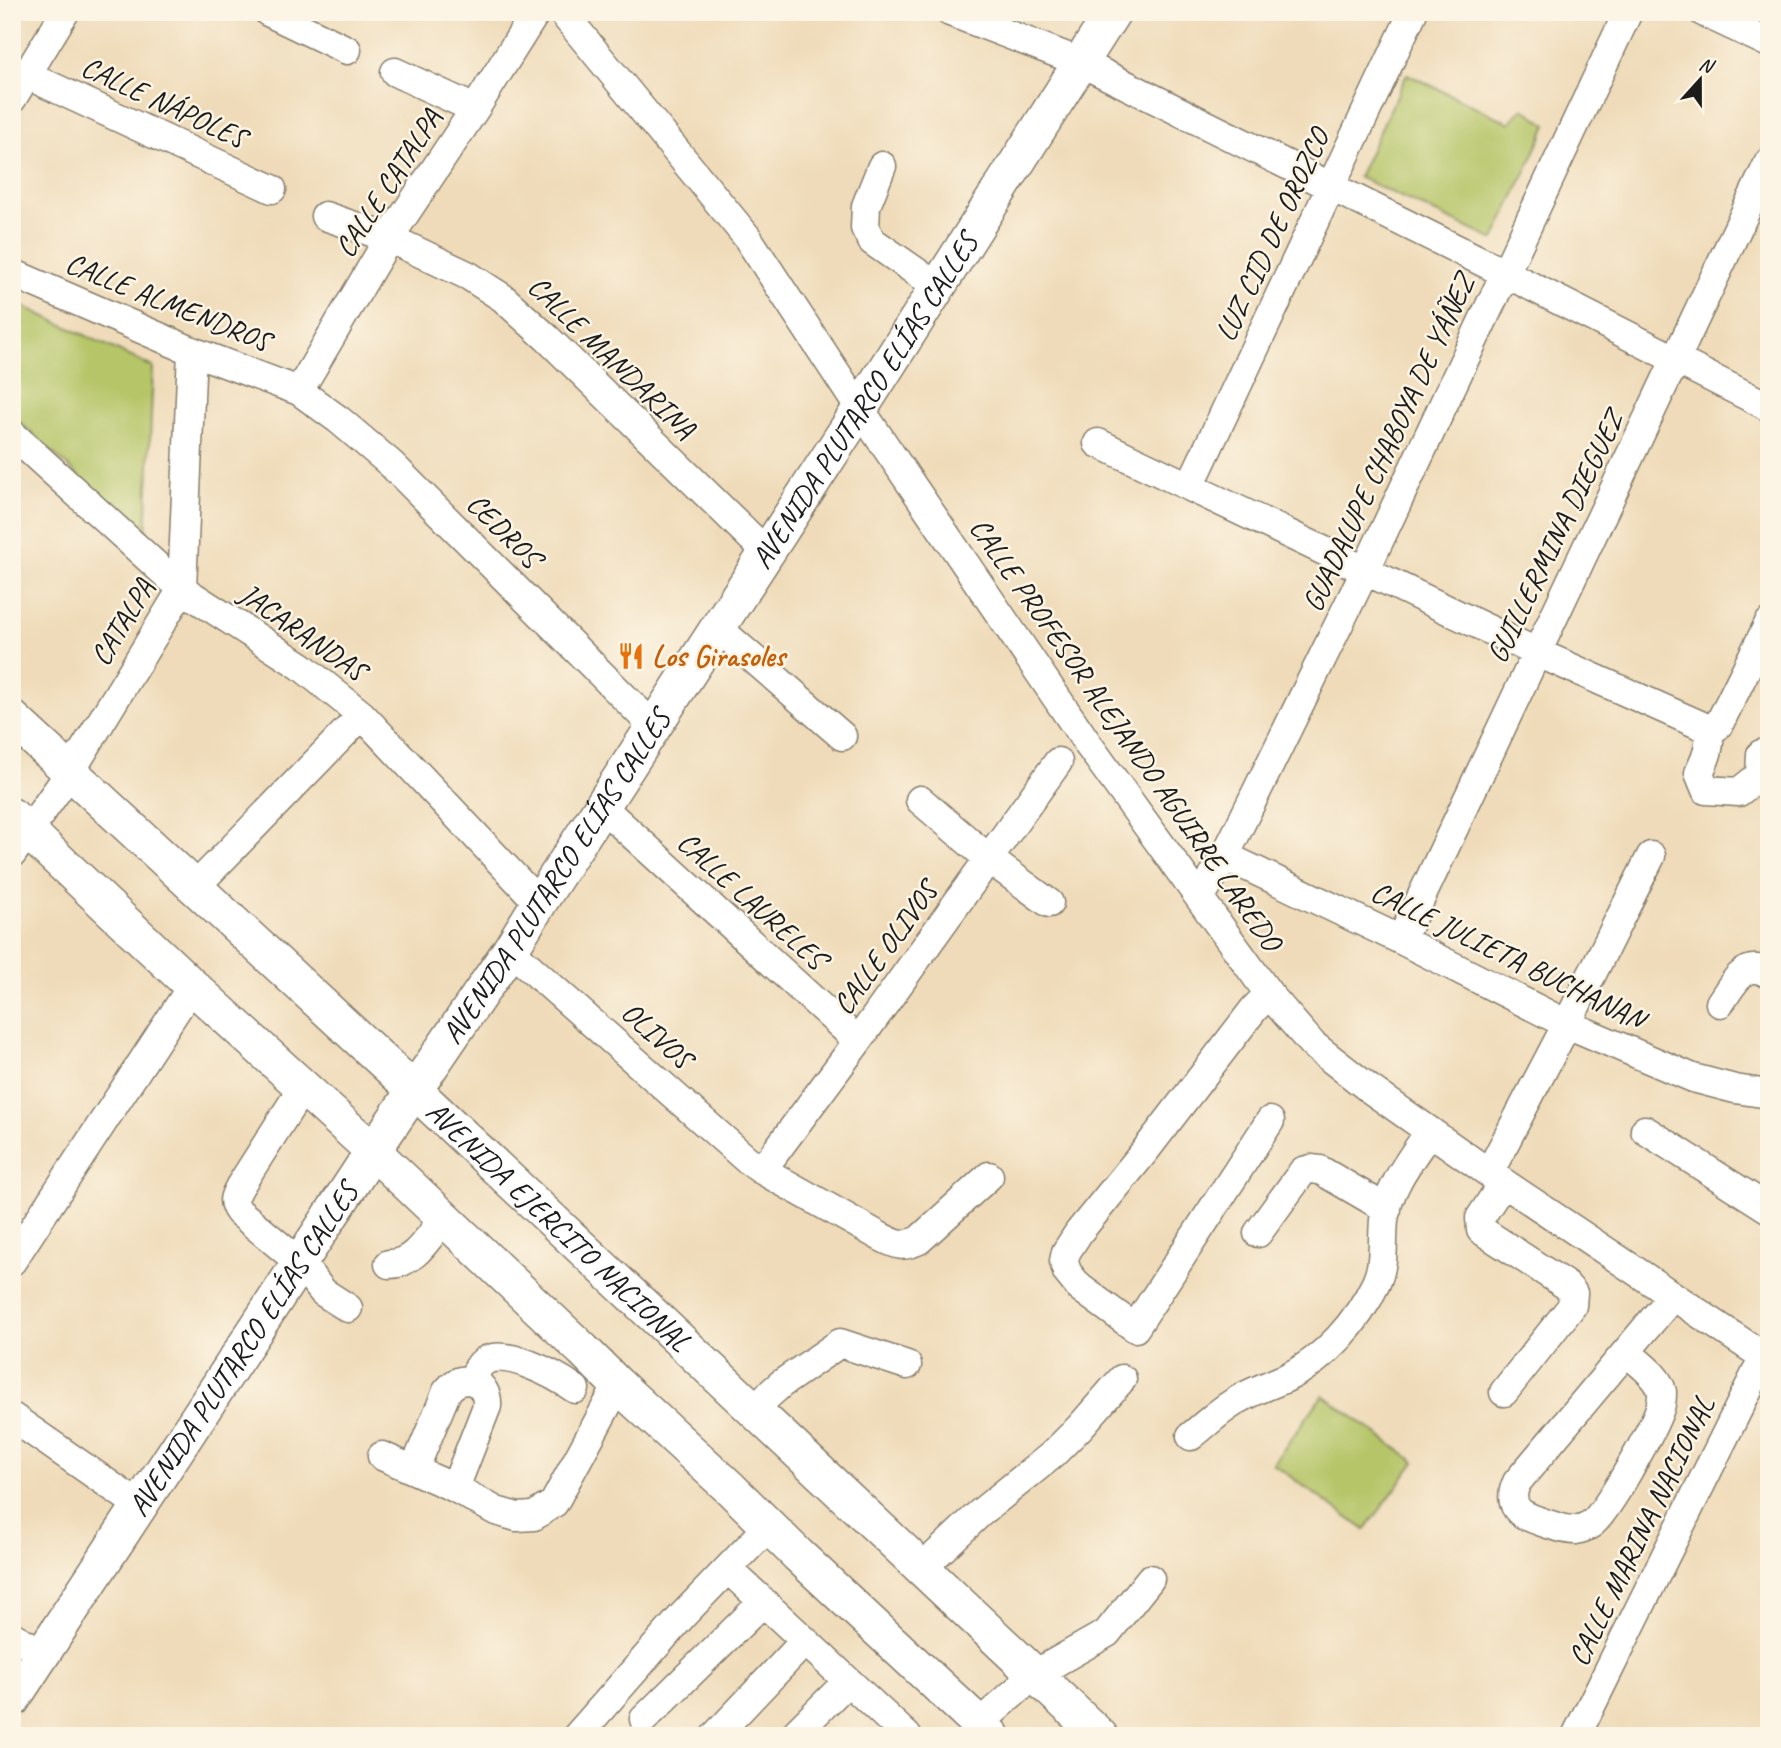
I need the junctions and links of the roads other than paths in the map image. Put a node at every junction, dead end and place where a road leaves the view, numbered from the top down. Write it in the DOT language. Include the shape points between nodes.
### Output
graph roads {
  1 [pos="65,12"];
  2 [pos="268,12"];
  3 [pos="536,12"];
  4 [pos="562,12"];
  5 [pos="950,12"];
  6 [pos="1113,12"];
  7 [pos="1413,12"];
  8 [pos="1628,12"];
  9 [pos="1703,12"];
  10 [pos="1769,43"];
  11 [pos="347,50"];
  12 [pos="1080,62"];
  13 [pos="395,72"];
  14 [pos="27,75"];
  15 [pos="12,99"];
  16 [pos="475,109"];
  17 [pos="1769,162"];
  18 [pos="882,166"];
  19 [pos="1331,187"];
  20 [pos="272,189"];
  21 [pos="325,216"];
  22 [pos="389,238"];
  23 [pos="12,273"];
  24 [pos="1505,273"];
  25 [pos="938,287"];
  26 [pos="192,351"];
  27 [pos="1677,359"];
  28 [pos="299,391"];
  29 [pos="1769,407"];
  30 [pos="860,409"];
  31 [pos="12,434"];
  32 [pos="1098,443"];
  33 [pos="1190,486"];
  34 [pos="767,554"];
  35 [pos="1365,571"];
  36 [pos="182,589"];
  37 [pos="1769,623"];
  38 [pos="718,628"];
  39 [pos="1536,652"];
  40 [pos="362,715"];
  41 [pos="12,718"];
  42 [pos="654,727"];
  43 [pos="1709,729"];
  44 [pos="842,736"];
  45 [pos="1761,754"];
  46 [pos="1058,761"];
  47 [pos="71,771"];
  48 [pos="920,800"];
  49 [pos="602,807"];
  50 [pos="18,834"];
  51 [pos="1225,856"];
  52 [pos="1651,856"];
  53 [pos="989,859"];
  54 [pos="195,887"];
  55 [pos="1200,898"];
  56 [pos="539,903"];
  57 [pos="1049,903"];
  58 [pos="1401,940"];
  59 [pos="510,950"];
  60 [pos="1769,974"];
  61 [pos="192,986"];
  62 [pos="1269,994"];
  63 [pos="1720,1003"];
  64 [pos="1567,1024"];
  65 [pos="858,1041"];
  66 [pos="303,1087"];
  67 [pos="414,1090"];
  68 [pos="1769,1094"];
  69 [pos="1270,1121"];
  70 [pos="1645,1130"];
  71 [pos="1430,1131"];
  72 [pos="373,1151"];
  73 [pos="760,1169"];
  74 [pos="989,1176"];
  75 [pos="1496,1178"];
  76 [pos="1387,1209"];
  77 [pos="1769,1209"];
  78 [pos="444,1218"];
  79 [pos="1258,1233"];
  80 [pos="12,1261"];
  81 [pos="300,1263"];
  82 [pos="389,1264"];
  83 [pos="1672,1297"];
  84 [pos="348,1308"];
  85 [pos="1627,1352"];
  86 [pos="1767,1358"];
  87 [pos="907,1365"];
  88 [pos="1122,1379"];
  89 [pos="473,1380"];
  90 [pos="618,1385"];
  91 [pos="575,1389"];
  92 [pos="1504,1392"];
  93 [pos="753,1409"];
  94 [pos="12,1417"];
  95 [pos="1191,1436"];
  96 [pos="382,1456"];
  97 [pos="414,1470"];
  98 [pos="454,1488"];
  99 [pos="140,1506"];
  100 [pos="769,1526"];
  101 [pos="922,1568"];
  102 [pos="728,1569"];
  103 [pos="1150,1578"];
  104 [pos="763,1602"];
  105 [pos="12,1636"];
  106 [pos="805,1641"];
  107 [pos="43,1653"];
  108 [pos="1035,1674"];
  109 [pos="848,1681"];
  110 [pos="615,1690"];
  111 [pos="12,1700"];
  112 [pos="652,1728"];
  113 [pos="986,1730"];
  114 [pos="891,1731"];
  115 [pos="577,1736"];
  116 [pos="715,1736"];
  117 [pos="793,1736"];
  118 [pos="1100,1736"];
  119 [pos="1576,1736"];
  1 -- 14 [label="street"];
  2 -- 11 [label="street"];
  3 -- 16 [label="street, CALLE CATALPA"];
  4 -- 30 [label="street, CALLE PROFESOR ALEJANDO AGUIRRE LAREDO" via="747,237"];
  5 -- 12 [label="street"];
  6 -- 12 [label="main road, AVENIDA PLUTARCO ELÍAS CALLES"];
  7 -- 19 [label="street, LUZ CID DE OROZCO"];
  8 -- 24 [label="street, GUADALUPE CHABOYA DE YÁÑEZ"];
  9 -- 10 [label="street"];
  12 -- 19 [label="street"];
  12 -- 25 [label="main road, AVENIDA PLUTARCO ELÍAS CALLES"];
  13 -- 16 [label="street"];
  14 -- 15 [label="street"];
  14 -- 20 [label="street, CALLE NÁPOLES"];
  16 -- 22 [label="street, CALLE CATALPA"];
  17 -- 27 [label="street, GUILLERMINA DIEGUEZ"];
  18 -- 25 [label="street" via="866,206 865,228 872,241"];
  19 -- 24 [label="street"];
  19 -- 33 [label="street, LUZ CID DE OROZCO"];
  21 -- 22 [label="street, CALLE MANDARINA"];
  22 -- 28 [label="street, CALLE CATALPA"];
  22 -- 34 [label="street, CALLE MANDARINA" via="503,298"];
  23 -- 26 [label="street, CALLE ALMENDROS"];
  24 -- 27 [label="street"];
  24 -- 35 [label="street, GUADALUPE CHABOYA DE YÁÑEZ"];
  25 -- 30 [label="main road, AVENIDA PLUTARCO ELÍAS CALLES"];
  26 -- 28 [label="street, CALLE ALMENDROS"];
  26 -- 36 [label="street, CATALPA"];
  27 -- 29 [label="street"];
  27 -- 39 [label="street, GUILLERMINA DIEGUEZ"];
  28 -- 42 [label="street, CEDROS" via="391,464"];
  30 -- 34 [label="main road, AVENIDA PLUTARCO ELÍAS CALLES"];
  30 -- 55 [label="street, CALLE PROFESOR ALEJANDO AGUIRRE LAREDO" via="1090,747"];
  31 -- 36 [label="street, JACARANDAS"];
  32 -- 33 [label="street"];
  33 -- 35 [label="street"];
  34 -- 38 [label="main road, AVENIDA PLUTARCO ELÍAS CALLES"];
  35 -- 39 [label="street"];
  35 -- 51 [label="street, GUADALUPE CHABOYA DE YÁÑEZ"];
  36 -- 40 [label="street, JACARANDAS" via="301,666"];
  36 -- 47 [label="street, CATALPA"];
  37 -- 43 [label="street" via="1719,724"];
  38 -- 42 [label="main road, AVENIDA PLUTARCO ELÍAS CALLES"];
  38 -- 44 [label="street"];
  39 -- 43 [label="street"];
  39 -- 58 [label="street, GUILLERMINA DIEGUEZ"];
  40 -- 54 [label="street"];
  40 -- 56 [label="street, JACARANDAS"];
  41 -- 47 [label="main road, AVENIDA EJERCITO NACIONAL"];
  42 -- 49 [label="main road, AVENIDA PLUTARCO ELÍAS CALLES"];
  43 -- 45 [label="street" via="1708,754 1699,773 1706,790 1739,792 1760,775"];
  46 -- 53 [label="street, CALLE OLIVOS"];
  47 -- 50 [label="street, CATALPA"];
  47 -- 54 [label="main road, AVENIDA EJERCITO NACIONAL"];
  48 -- 53 [label="street"];
  49 -- 56 [label="main road, AVENIDA PLUTARCO ELÍAS CALLES"];
  49 -- 65 [label="street, CALLE LAURELES"];
  50 -- 61 [label="main road"];
  51 -- 55 [label="street, GUADALUPE CHABOYA DE YÁÑEZ"];
  51 -- 58 [label="street, CALLE JULIETA BUCHANAN"];
  52 -- 64 [label="street"];
  53 -- 57 [label="street"];
  53 -- 65 [label="street, CALLE OLIVOS"];
  54 -- 67 [label="main road, AVENIDA EJERCITO NACIONAL"];
  55 -- 62 [label="street, CALLE PROFESOR ALEJANDO AGUIRRE LAREDO"];
  56 -- 59 [label="main road, AVENIDA PLUTARCO ELÍAS CALLES"];
  58 -- 64 [label="street, CALLE JULIETA BUCHANAN"];
  59 -- 67 [label="main road, AVENIDA PLUTARCO ELÍAS CALLES"];
  59 -- 73 [label="street, OLIVOS"];
  60 -- 63 [label="street" via="1758,969 1741,974"];
  61 -- 66 [label="main road"];
  61 -- 80 [label="street"];
  62 -- 69 [label="street" via="1066,1252 1067,1272 1079,1287 1135,1328"];
  62 -- 71 [label="street, CALLE PROFESOR ALEJANDO AGUIRRE LAREDO" via="1312,1044"];
  64 -- 68 [label="street, CALLE JULIETA BUCHANAN" via="1692,1078"];
  64 -- 75 [label="street"];
  65 -- 73 [label="street, CALLE OLIVOS"];
  66 -- 72 [label="main road"];
  66 -- 81 [label="street" via="234,1198 239,1212"];
  67 -- 72 [label="main road, AVENIDA PLUTARCO ELÍAS CALLES"];
  67 -- 93 [label="main road, AVENIDA EJERCITO NACIONAL"];
  70 -- 77 [label="street"];
  71 -- 75 [label="street, CALLE PROFESOR ALEJANDO AGUIRRE LAREDO"];
  71 -- 76 [label="street" via="1399,1178"];
  72 -- 78 [label="main road"];
  72 -- 81 [label="main road, AVENIDA PLUTARCO ELÍAS CALLES"];
  73 -- 74 [label="street, OLIVOS" via="897,1245 919,1240"];
  75 -- 83 [label="street, CALLE PROFESOR ALEJANDO AGUIRRE LAREDO"];
  75 -- 92 [label="street" via="1479,1218 1481,1230 1573,1293 1572,1306"];
  76 -- 79 [label="street" via="1330,1175 1311,1169 1303,1171"];
  76 -- 95 [label="street" via="1377,1281 1351,1325 1317,1359 1232,1403"];
  78 -- 82 [label="street" via="410,1258 399,1265"];
  78 -- 90 [label="main road"];
  81 -- 84 [label="street" via="323,1292"];
  81 -- 99 [label="main road, AVENIDA PLUTARCO ELÍAS CALLES"];
  83 -- 85 [label="street"];
  83 -- 86 [label="street, CALLE PROFESOR ALEJANDO AGUIRRE LAREDO"];
  85 -- 85 [label="street" via="1656,1380 1662,1393 1660,1408 1604,1509 1592,1524 1575,1530 1520,1512 1513,1497 1517,1482"];
  86 -- 119 [label="street, CALLE MARINA NACIONAL"];
  87 -- 93 [label="street" via="840,1343"];
  88 -- 101 [label="street" via="1052,1455"];
  89 -- 91 [label="street" via="480,1365 499,1357 548,1372"];
  89 -- 97 [label="street" via="460,1380 447,1391"];
  89 -- 98 [label="street" via="484,1390 487,1406"];
  90 -- 98 [label="street" via="554,1503 534,1516 496,1511"];
  90 -- 100 [label="main road"];
  93 -- 101 [label="main road, AVENIDA EJERCITO NACIONAL"];
  94 -- 99 [label="street"];
  96 -- 97 [label="street"];
  97 -- 98 [label="street"];
  99 -- 107 [label="main road, AVENIDA PLUTARCO ELÍAS CALLES"];
  100 -- 102 [label="street"];
  100 -- 113 [label="main road"];
  101 -- 108 [label="main road, AVENIDA EJERCITO NACIONAL"];
  102 -- 104 [label="street"];
  102 -- 110 [label="street"];
  103 -- 108 [label="street" via="1107,1633"];
  104 -- 106 [label="street"];
  104 -- 112 [label="street"];
  105 -- 107 [label="street"];
  106 -- 109 [label="street"];
  106 -- 116 [label="street"];
  107 -- 111 [label="main road, AVENIDA PLUTARCO ELÍAS CALLES"];
  108 -- 113 [label="street"];
  108 -- 118 [label="main road, AVENIDA EJERCITO NACIONAL"];
  109 -- 114 [label="street"];
  109 -- 117 [label="street"];
  110 -- 112 [label="street"];
  110 -- 115 [label="street"];
}
